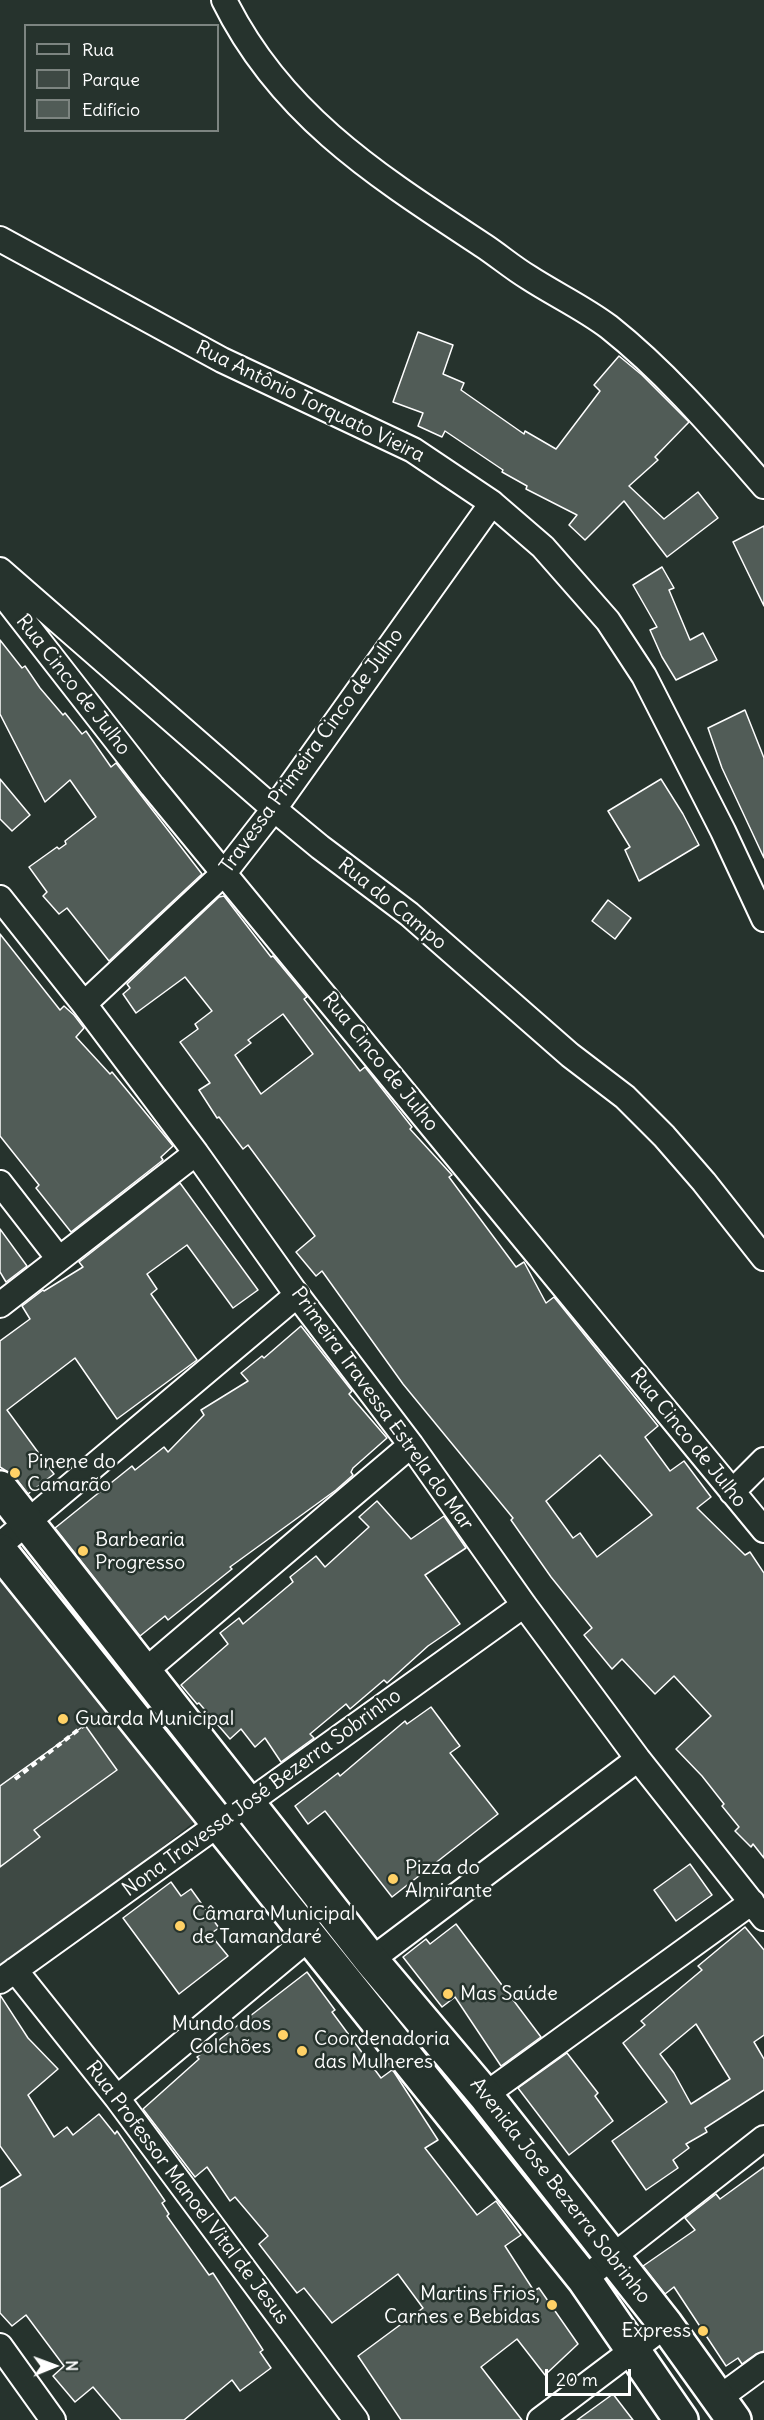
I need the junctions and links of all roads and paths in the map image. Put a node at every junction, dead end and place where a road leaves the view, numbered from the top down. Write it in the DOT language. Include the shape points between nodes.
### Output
graph roads {
  1 [pos="224,0"];
  2 [pos="0,239"];
  3 [pos="764,486"];
  4 [pos="492,503"];
  5 [pos="0,570"];
  6 [pos="0,591"];
  7 [pos="274,809"];
  8 [pos="224,873"];
  9 [pos="0,898"];
  10 [pos="764,919"];
  11 [pos="84,1005"];
  12 [pos="196,1153"];
  13 [pos="0,1183"];
  14 [pos="59,1258"];
  15 [pos="764,1258"];
  16 [pos="297,1294"];
  17 [pos="0,1305"];
  18 [pos="411,1445"];
  19 [pos="764,1460"];
  20 [pos="0,1488"];
  21 [pos="732,1492"];
  22 [pos="27,1522"];
  23 [pos="764,1530"];
  24 [pos="0,1545"];
  25 [pos="0,1551"];
  26 [pos="524,1605"];
  27 [pos="145,1671"];
  28 [pos="118,1699"];
  29 [pos="638,1759"];
  30 [pos="15,1779"];
  31 [pos="249,1803"];
  32 [pos="219,1824"];
  33 [pos="758,1910"];
  34 [pos="310,1937"];
  35 [pos="371,1960"];
  36 [pos="7,1975"];
  37 [pos="485,2095"];
  38 [pos="117,2098"];
  39 [pos="764,2138"];
  40 [pos="612,2256"];
  41 [pos="584,2279"];
  42 [pos="666,2325"];
  43 [pos="0,2346"];
  44 [pos="634,2349"];
  45 [pos="764,2366"];
  46 [pos="727,2409"];
  47 [pos="53,2420"];
  48 [pos="356,2420"];
  49 [pos="540,2420"];
  50 [pos="681,2420"];
  1 -- 3 [label="street" via="264,67 295,102 363,165 608,327 676,388"];
  2 -- 4 [label="street, Rua Antônio Torquato Vieira" via="222,360 413,450"];
  4 -- 7 [label="street, Travessa Primeira Cinco de Julho"];
  4 -- 10 [label="street, Rua Antônio Torquato Vieira" via="543,547 580,587 644,676"];
  5 -- 7 [label="street, Rua do Campo"];
  6 -- 8 [label="street, Rua Cinco de Julho"];
  7 -- 8 [label="street, Travessa Primeira Cinco de Julho"];
  7 -- 15 [label="street, Rua do Campo" via="409,914 625,1097 704,1182"];
  8 -- 11 [label="street, Travessa Primeira Cinco de Julho"];
  8 -- 21 [label="street, Rua Cinco de Julho"];
  9 -- 11 [label="street, Primeira Travessa Estrela do Mar"];
  11 -- 12 [label="street, Primeira Travessa Estrela do Mar"];
  12 -- 14 [label="street"];
  12 -- 16 [label="street, Primeira Travessa Estrela do Mar"];
  13 -- 14 [label="street"];
  14 -- 17 [label="street"];
  16 -- 18 [label="street, Primeira Travessa Estrela do Mar"];
  16 -- 22 [label="street"];
  18 -- 26 [label="street, Primeira Travessa Estrela do Mar"];
  18 -- 27 [label="street"];
  19 -- 21 [label="street"];
  20 -- 22 [label="main road, Avenida Jose Bezerra Sobrinho"];
  21 -- 23 [label="street, Rua Cinco de Julho"];
  22 -- 24 [label="street"];
  22 -- 27 [label="main road, Avenida Jose Bezerra Sobrinho"];
  25 -- 28 [label="main road, Avenida Jose Bezerra Sobrinho"];
  26 -- 29 [label="street, Primeira Travessa Estrela do Mar"];
  26 -- 31 [label="street, Nona Travessa José Bezerra Sobrinho"];
  27 -- 31 [label="main road, Avenida Jose Bezerra Sobrinho"];
  28 -- 30 [label="path"];
  28 -- 32 [label="main road, Avenida Jose Bezerra Sobrinho"];
  29 -- 33 [label="street, Primeira Travessa Estrela do Mar"];
  29 -- 35 [label="street"];
  31 -- 32 [label="street, Nona Travessa José Bezerra Sobrinho"];
  31 -- 35 [label="main road, Avenida Jose Bezerra Sobrinho"];
  32 -- 34 [label="main road, Avenida Jose Bezerra Sobrinho"];
  32 -- 36 [label="street, Nona Travessa José Bezerra Sobrinho"];
  33 -- 37 [label="street"];
  34 -- 38 [label="street"];
  34 -- 41 [label="main road, Avenida Jose Bezerra Sobrinho"];
  35 -- 37 [label="main road, Avenida Jose Bezerra Sobrinho"];
  36 -- 38 [label="street, Rua Professor Manoel Vital de Jesus"];
  37 -- 40 [label="main road, Avenida Jose Bezerra Sobrinho"];
  38 -- 48 [label="street, Rua Professor Manoel Vital de Jesus"];
  39 -- 40 [label="street"];
  40 -- 41 [label="street"];
  40 -- 42 [label="main road, Avenida Jose Bezerra Sobrinho"];
  41 -- 44 [label="main road, Avenida Jose Bezerra Sobrinho"];
  42 -- 44 [label="street"];
  42 -- 46 [label="main road, Avenida Jose Bezerra Sobrinho"];
  43 -- 47 [label="street"];
  44 -- 49 [label="street"];
  44 -- 50 [label="main road, Avenida Jose Bezerra Sobrinho"];
  45 -- 46 [label="street"];
}
